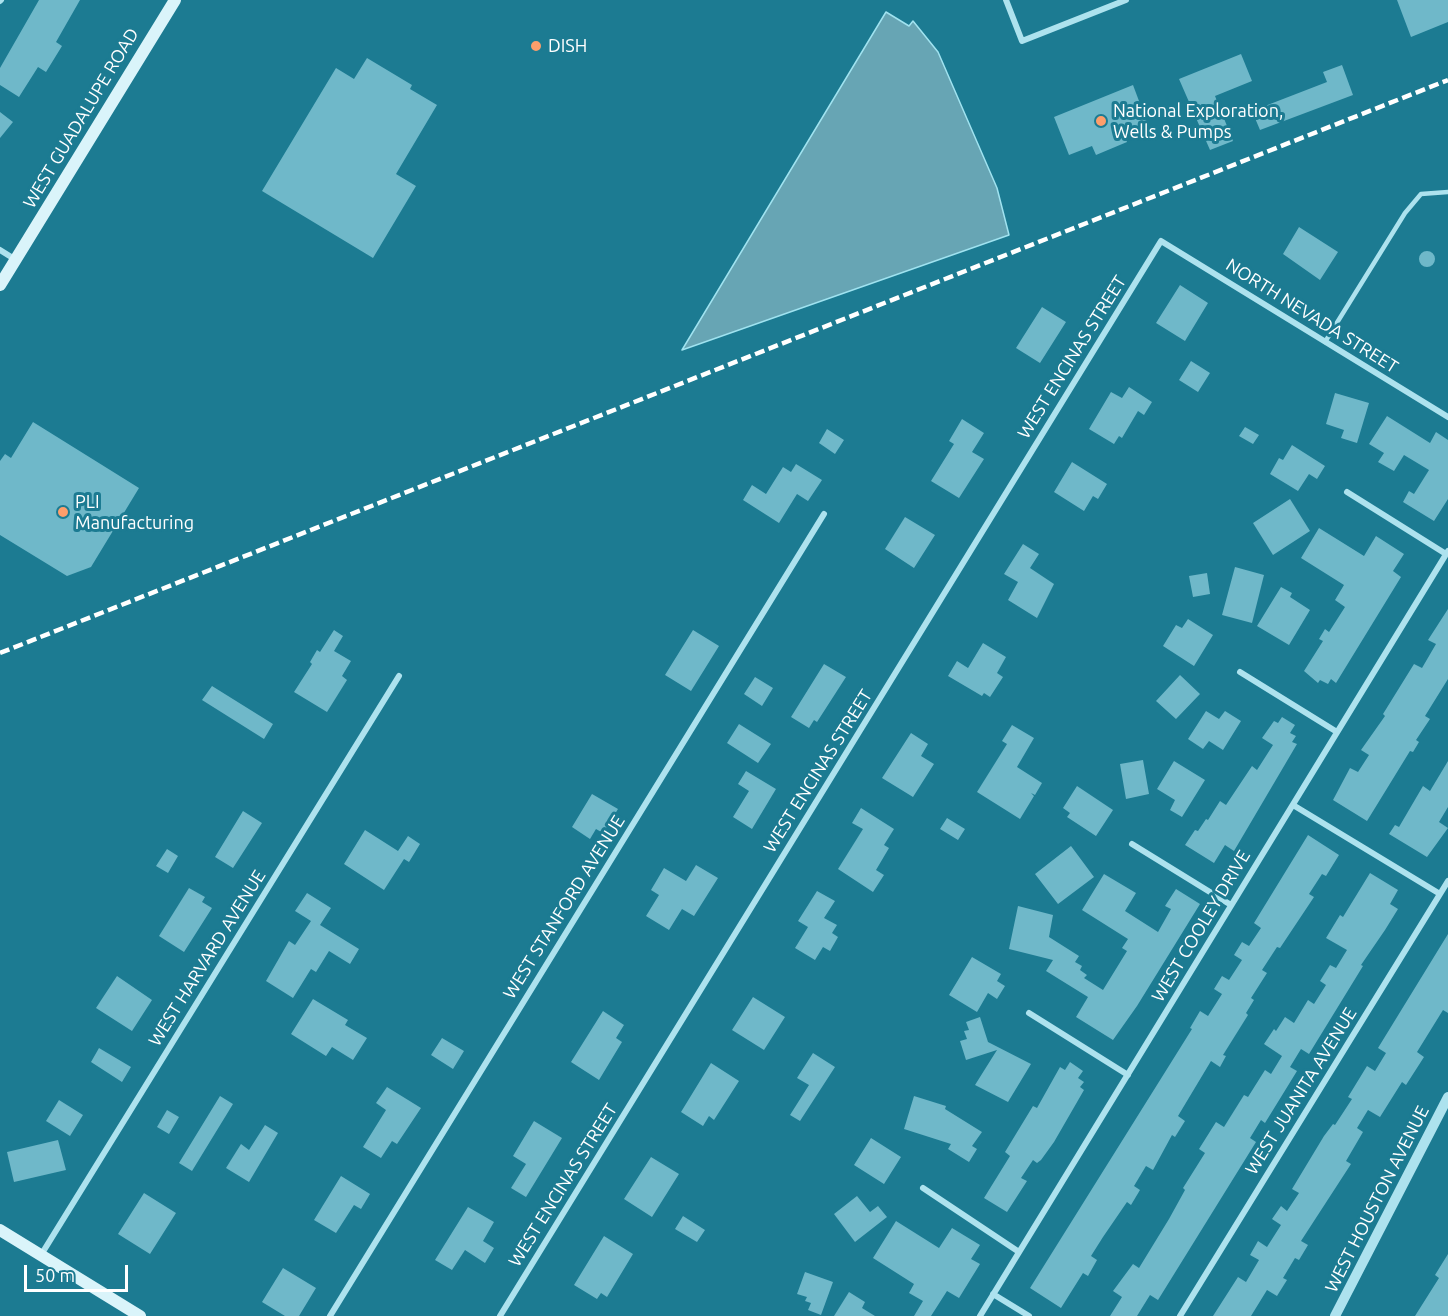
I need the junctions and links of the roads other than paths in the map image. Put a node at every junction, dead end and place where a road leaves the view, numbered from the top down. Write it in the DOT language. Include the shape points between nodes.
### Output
graph roads {
  1 [pos="174,0"];
  2 [pos="1006,0"];
  3 [pos="1126,0"];
  4 [pos="1448,192"];
  5 [pos="1161,241"];
  6 [pos="0,250"];
  7 [pos="16,260"];
  8 [pos="0,285"];
  9 [pos="1325,342"];
  10 [pos="1448,417"];
  11 [pos="1347,492"];
  12 [pos="824,514"];
  13 [pos="1447,553"];
  14 [pos="1240,672"];
  15 [pos="399,676"];
  16 [pos="1337,732"];
  17 [pos="1293,805"];
  18 [pos="1132,843"];
  19 [pos="1448,881"];
  20 [pos="1440,894"];
  21 [pos="1231,905"];
  22 [pos="1029,1013"];
  23 [pos="1128,1074"];
  24 [pos="1448,1097"];
  25 [pos="922,1188"];
  26 [pos="0,1230"];
  27 [pos="1019,1252"];
  28 [pos="41,1255"];
  29 [pos="993,1294"];
  30 [pos="140,1316"];
  31 [pos="330,1316"];
  32 [pos="500,1316"];
  33 [pos="980,1316"];
  34 [pos="1029,1316"];
  35 [pos="1180,1316"];
  36 [pos="1335,1316"];
  1 -- 7 [label="main road, WEST GUADALUPE ROAD"];
  2 -- 3 [label="street" via="1022,41"];
  4 -- 9 [label="lane" via="1421,194 1405,213"];
  5 -- 9 [label="street, NORTH NEVADA STREET"];
  5 -- 32 [label="street, WEST ENCINAS STREET"];
  6 -- 7 [label="street"];
  7 -- 8 [label="main road, WEST GUADALUPE ROAD"];
  9 -- 10 [label="street, NORTH NEVADA STREET"];
  11 -- 13 [label="street"];
  12 -- 31 [label="street, WEST STANFORD AVENUE"];
  13 -- 16 [label="street, WEST COOLEY DRIVE"];
  14 -- 16 [label="street"];
  15 -- 28 [label="street, WEST HARVARD AVENUE"];
  16 -- 17 [label="street, WEST COOLEY DRIVE"];
  17 -- 20 [label="street"];
  17 -- 21 [label="street, WEST COOLEY DRIVE"];
  18 -- 21 [label="street"];
  19 -- 20 [label="street, WEST JUANITA AVENUE"];
  20 -- 35 [label="street, WEST JUANITA AVENUE"];
  21 -- 23 [label="street, WEST COOLEY DRIVE"];
  22 -- 23 [label="street"];
  23 -- 27 [label="street, WEST COOLEY DRIVE"];
  24 -- 36 [label="street, WEST HOUSTON AVENUE"];
  25 -- 27 [label="street"];
  26 -- 28 [label="main road"];
  27 -- 29 [label="street, WEST COOLEY DRIVE"];
  28 -- 30 [label="main road"];
  29 -- 33 [label="street, WEST COOLEY DRIVE"];
  29 -- 34 [label="street"];
}
